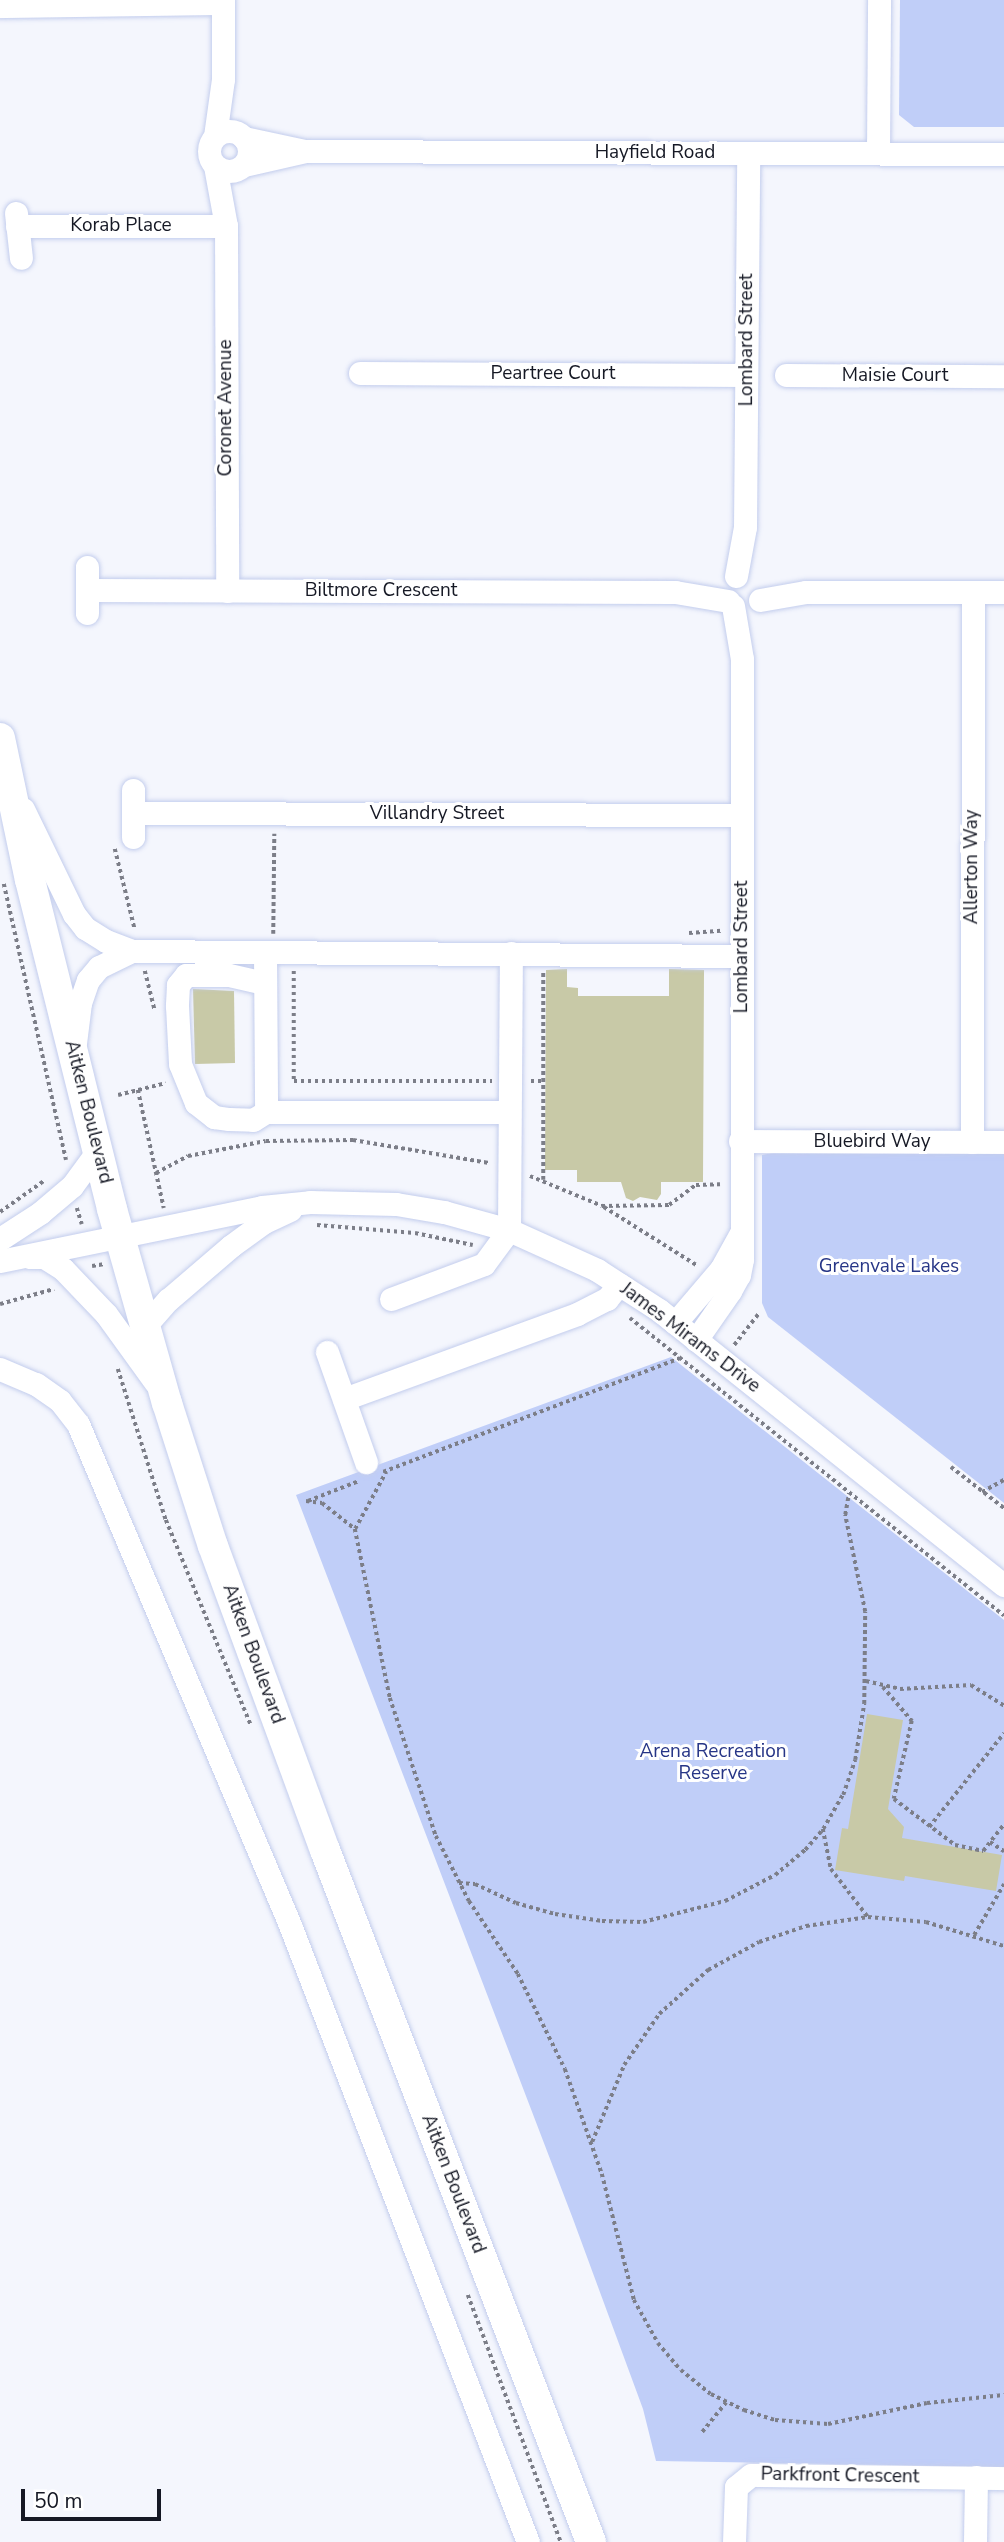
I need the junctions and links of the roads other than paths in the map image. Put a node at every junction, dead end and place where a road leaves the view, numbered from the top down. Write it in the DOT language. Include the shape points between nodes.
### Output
graph roads {
  1 [pos="879,0"];
  2 [pos="223,2"];
  3 [pos="0,6"];
  4 [pos="223,79"];
  5 [pos="215,136"];
  6 [pos="242,136"];
  7 [pos="305,151"];
  8 [pos="748,153"];
  9 [pos="878,153"];
  10 [pos="1004,154"];
  11 [pos="215,166"];
  12 [pos="242,166"];
  13 [pos="226,226"];
  14 [pos="21,258"];
  15 [pos="360,373"];
  16 [pos="746,375"];
  17 [pos="786,375"];
  18 [pos="1004,376"];
  19 [pos="227,591"];
  20 [pos="744,592"];
  21 [pos="973,592"];
  22 [pos="1004,592"];
  23 [pos="88,613"];
  24 [pos="0,738"];
  25 [pos="9,781"];
  26 [pos="133,790"];
  27 [pos="133,813"];
  28 [pos="742,815"];
  29 [pos="133,837"];
  30 [pos="132,951"];
  31 [pos="265,952"];
  32 [pos="511,953"];
  33 [pos="742,956"];
  34 [pos="264,983"];
  35 [pos="74,1054"];
  36 [pos="265,1112"];
  37 [pos="509,1112"];
  38 [pos="740,1142"];
  39 [pos="972,1142"];
  40 [pos="1004,1142"];
  41 [pos="96,1152"];
  42 [pos="308,1213"];
  43 [pos="509,1230"];
  44 [pos="740,1235"];
  45 [pos="0,1239"];
  46 [pos="122,1247"];
  47 [pos="9,1259"];
  48 [pos="613,1292"];
  49 [pos="391,1299"];
  50 [pos="675,1322"];
  51 [pos="145,1326"];
  52 [pos="696,1340"];
  53 [pos="327,1352"];
  54 [pos="0,1368"];
  55 [pos="344,1399"];
  56 [pos="167,1403"];
  57 [pos="372,1472"];
  58 [pos="1004,1585"];
  59 [pos="976,2477"];
  60 [pos="1004,2478"];
  61 [pos="528,2542"];
  62 [pos="591,2542"];
  63 [pos="734,2542"];
  64 [pos="975,2542"];
  1 -- 9 [label="street"];
  2 -- 3 [label="street"];
  2 -- 4 [label="street"];
  4 -- 5 [label="street"];
  4 -- 6 [label="street"];
  5 -- 6 [label="street" via="227,131"];
  5 -- 11 [label="street" via="209,155"];
  6 -- 7 [label="street, Hayfield Road"];
  6 -- 12 [label="street" via="249,149"];
  7 -- 8 [label="street, Hayfield Road"];
  7 -- 12 [label="street, Hayfield Road"];
  8 -- 9 [label="street, Hayfield Road"];
  8 -- 16 [label="street, Lombard Street"];
  9 -- 10 [label="street, Hayfield Road"];
  11 -- 12 [label="street" via="228,171"];
  11 -- 13 [label="street, Coronet Avenue"];
  12 -- 13 [label="street, Coronet Avenue"];
  13 -- 14 [label="street, Korab Place" via="16,220"];
  13 -- 19 [label="street, Coronet Avenue"];
  15 -- 16 [label="street, Peartree Court"];
  16 -- 20 [label="street, Lombard Street"];
  17 -- 18 [label="street, Maisie Court"];
  19 -- 20 [label="street, Biltmore Crescent"];
  19 -- 23 [label="street, Biltmore Crescent" via="87,578"];
  20 -- 21 [label="street, Biltmore Crescent"];
  20 -- 28 [label="street, Lombard Street"];
  21 -- 22 [label="street, Biltmore Crescent"];
  21 -- 39 [label="street, Allerton Way"];
  24 -- 25 [label="main road, Aitken Boulevard"];
  25 -- 30 [label="street" via="74,914 85,928"];
  25 -- 35 [label="main road, Aitken Boulevard"];
  26 -- 27 [label="street"];
  27 -- 28 [label="street, Villandry Street"];
  27 -- 29 [label="street"];
  28 -- 33 [label="street, Lombard Street"];
  30 -- 31 [label="street"];
  30 -- 35 [label="street" via="99,967 88,980 80,1003"];
  31 -- 32 [label="street"];
  31 -- 34 [label="street"];
  32 -- 33 [label="street"];
  32 -- 37 [label="street"];
  33 -- 38 [label="street, Lombard Street"];
  34 -- 36 [label="street"];
  34 -- 36 [label="street" via="228,975 186,975 179,980 177,1076 229,1119 253,1121"];
  35 -- 41 [label="main road, Aitken Boulevard"];
  36 -- 37 [label="street"];
  37 -- 43 [label="street"];
  38 -- 39 [label="street, Bluebird Way"];
  38 -- 44 [label="street, Lombard Street"];
  39 -- 40 [label="street, Bluebird Way"];
  41 -- 45 [label="street" via="72,1186"];
  41 -- 46 [label="main road, Aitken Boulevard"];
  42 -- 43 [label="street, James Mirams Drive" via="396,1205 444,1212"];
  42 -- 46 [label="street, James Mirams Drive" via="262,1207 167,1225"];
  42 -- 51 [label="street" via="281,1213 253,1230 168,1300"];
  43 -- 48 [label="street, James Mirams Drive" via="553,1248"];
  43 -- 49 [label="street" via="484,1264"];
  44 -- 50 [label="street" via="713,1278"];
  44 -- 52 [label="street, Lombard Street" via="738,1275"];
  46 -- 47 [label="street, James Mirams Drive"];
  46 -- 51 [label="main road, Aitken Boulevard"];
  47 -- 56 [label="street" via="44,1257 63,1269 106,1314 148,1369"];
  48 -- 50 [label="street, James Mirams Drive"];
  48 -- 55 [label="street" via="577,1314"];
  50 -- 52 [label="street, James Mirams Drive"];
  51 -- 56 [label="main road, Aitken Boulevard"];
  52 -- 58 [label="street, James Mirams Drive"];
  53 -- 55 [label="street"];
  54 -- 61 [label="street" via="60,1401 78,1424 290,1925"];
  55 -- 57 [label="street"];
  56 -- 62 [label="main road, Aitken Boulevard" via="213,1546 311,1812"];
  59 -- 60 [label="street, Parkfront Crescent"];
  59 -- 63 [label="street, Parkfront Crescent" via="751,2475 736,2487"];
  59 -- 64 [label="street"];
}
